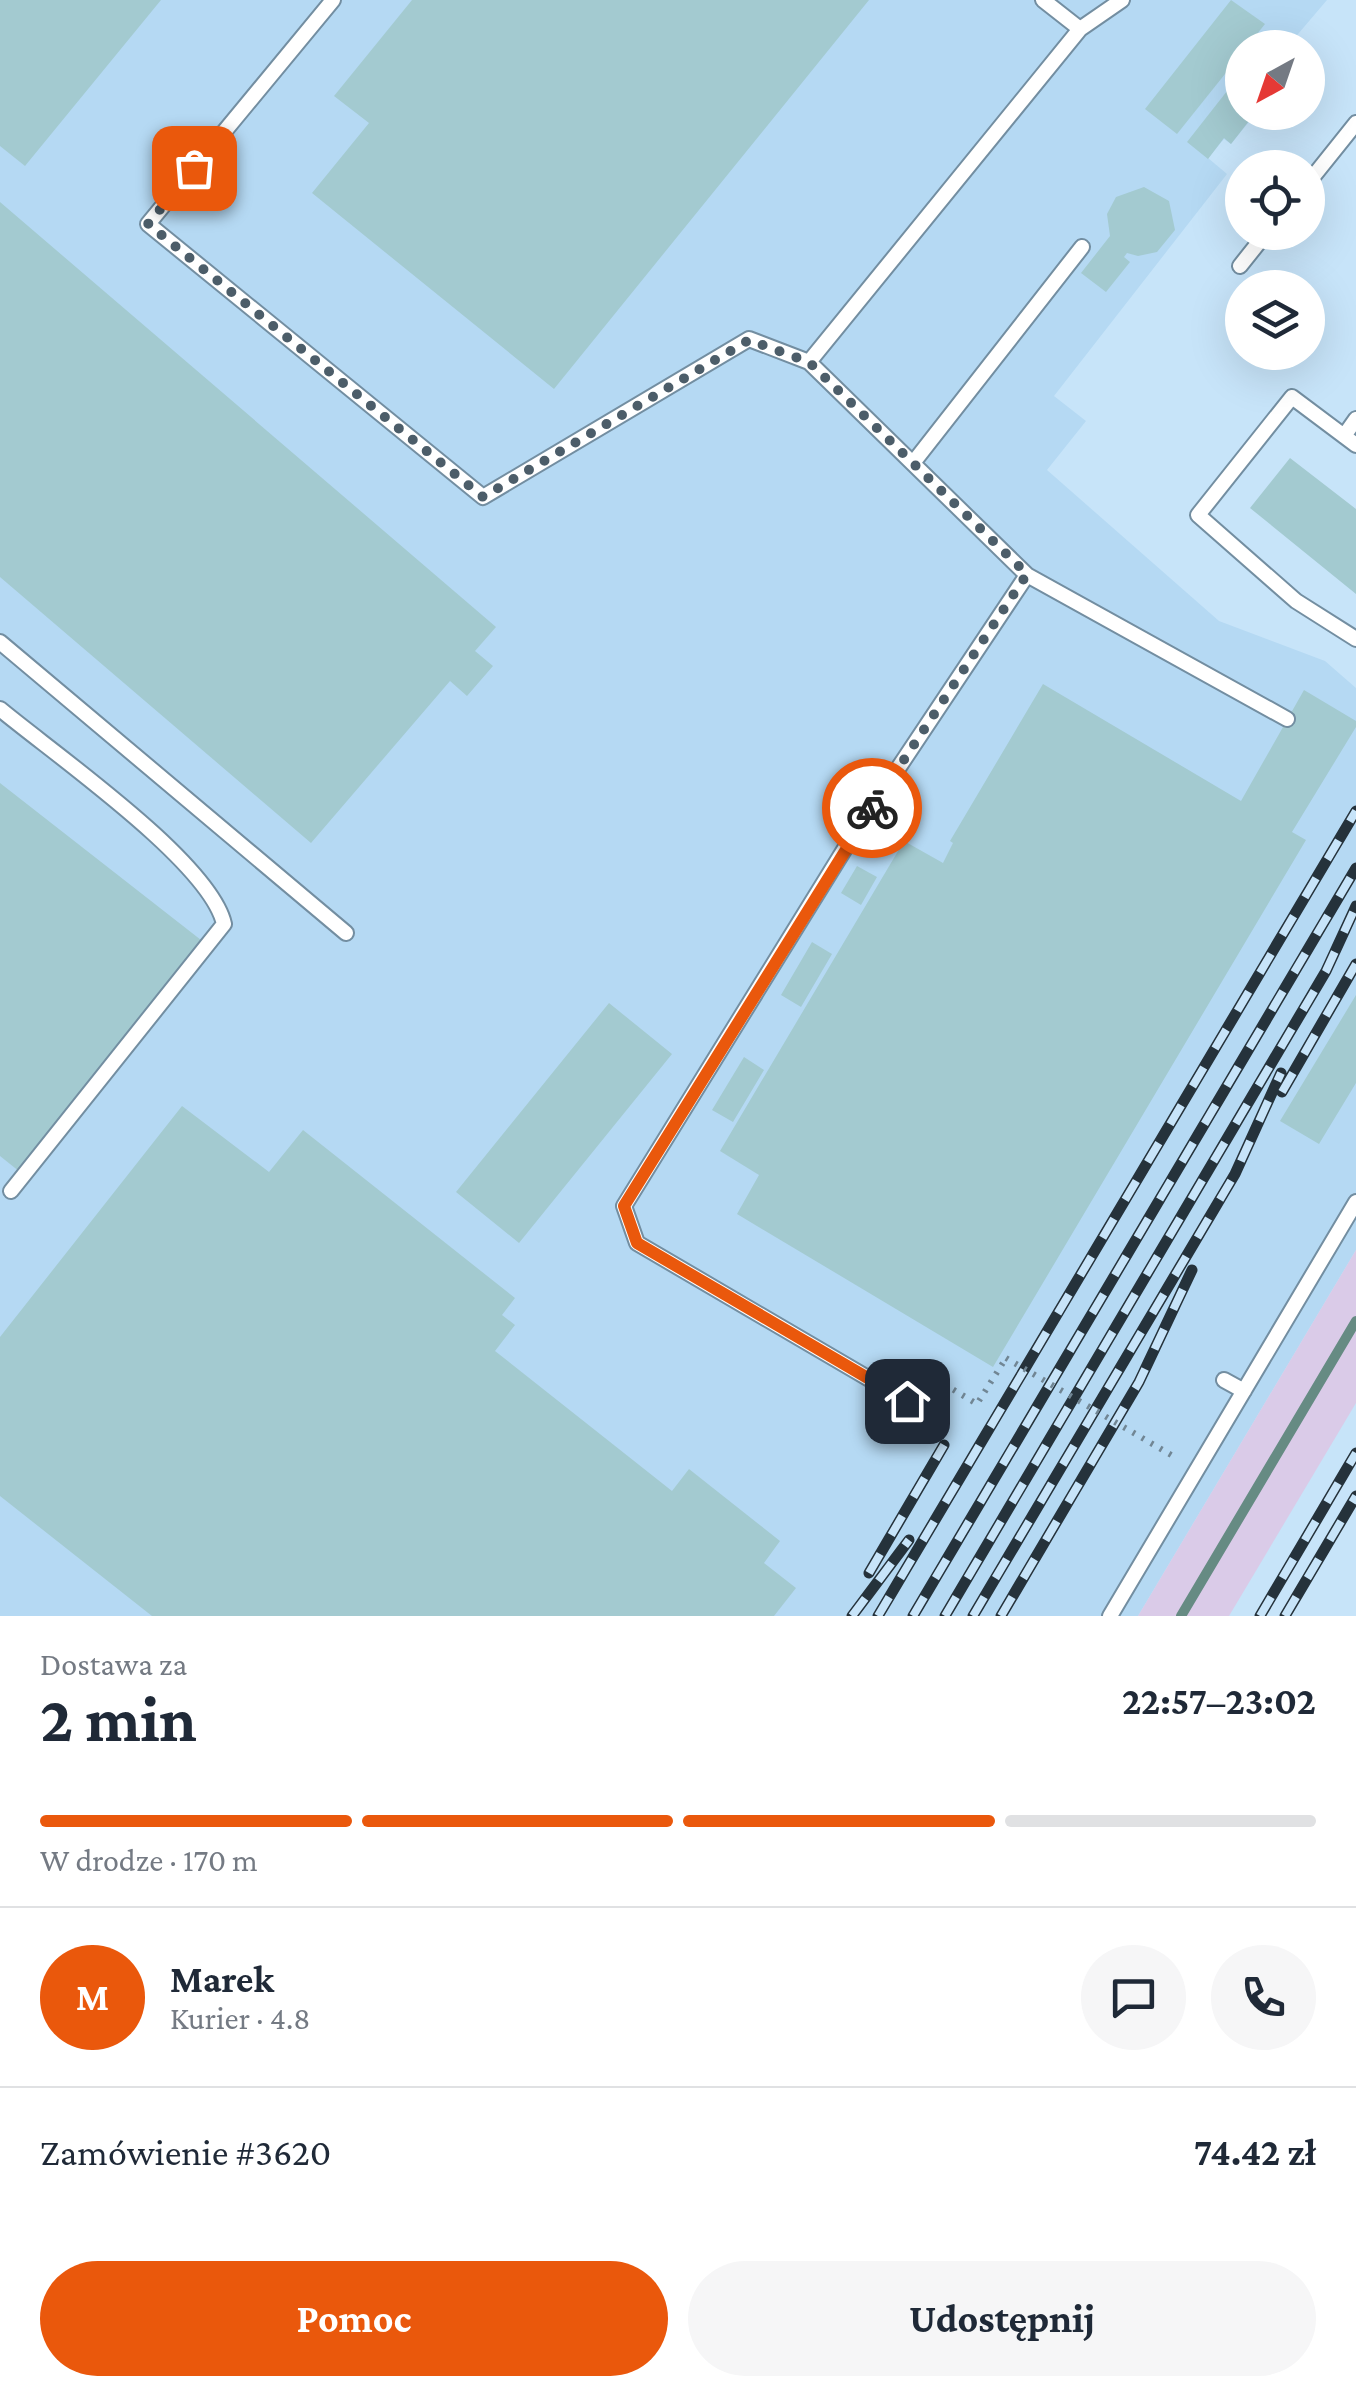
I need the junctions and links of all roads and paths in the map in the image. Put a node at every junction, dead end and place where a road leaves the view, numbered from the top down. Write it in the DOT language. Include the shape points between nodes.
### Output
graph roads {
  1 [pos="333,0"];
  2 [pos="1043,0"];
  3 [pos="1122,0"];
  4 [pos="1080,29"];
  5 [pos="1356,123"];
  6 [pos="1325,162"];
  7 [pos="1082,248"];
  8 [pos="1253,250"];
  9 [pos="1240,266"];
  10 [pos="809,362"];
  11 [pos="1356,419"];
  12 [pos="1350,440"];
  13 [pos="913,463"];
  14 [pos="1027,574"];
  15 [pos="1356,638"];
  16 [pos="0,642"];
  17 [pos="0,709"];
  18 [pos="1287,719"];
  19 [pos="346,933"];
  20 [pos="11,1190"];
  21 [pos="1356,1202"];
  22 [pos="1224,1380"];
  23 [pos="944,1383"];
  24 [pos="1244,1391"];
  25 [pos="907,1401"];
  26 [pos="1178,1459"];
  27 [pos="1110,1616"];
  1 -- 10 [label="lane" via="148,224 483,497 749,340"];
  2 -- 4 [label="lane"];
  3 -- 4 [label="lane"];
  4 -- 10 [label="lane"];
  5 -- 6 [label="lane"];
  7 -- 13 [label="lane"];
  8 -- 9 [label="lane"];
  10 -- 13 [label="lane"];
  11 -- 12 [label="lane"];
  12 -- 15 [label="lane" via="1292,396 1198,515 1296,601"];
  13 -- 14 [label="lane"];
  14 -- 18 [label="lane"];
  14 -- 25 [label="lane" via="849,842 624,1206 637,1243"];
  16 -- 19 [label="lane"];
  17 -- 20 [label="lane" via="190,867 219,904 224,924"];
  21 -- 24 [label="lane"];
  22 -- 24 [label="lane"];
  23 -- 26 [label="path, bridge" via="977,1404 1006,1358"];
  24 -- 27 [label="lane"];
}
